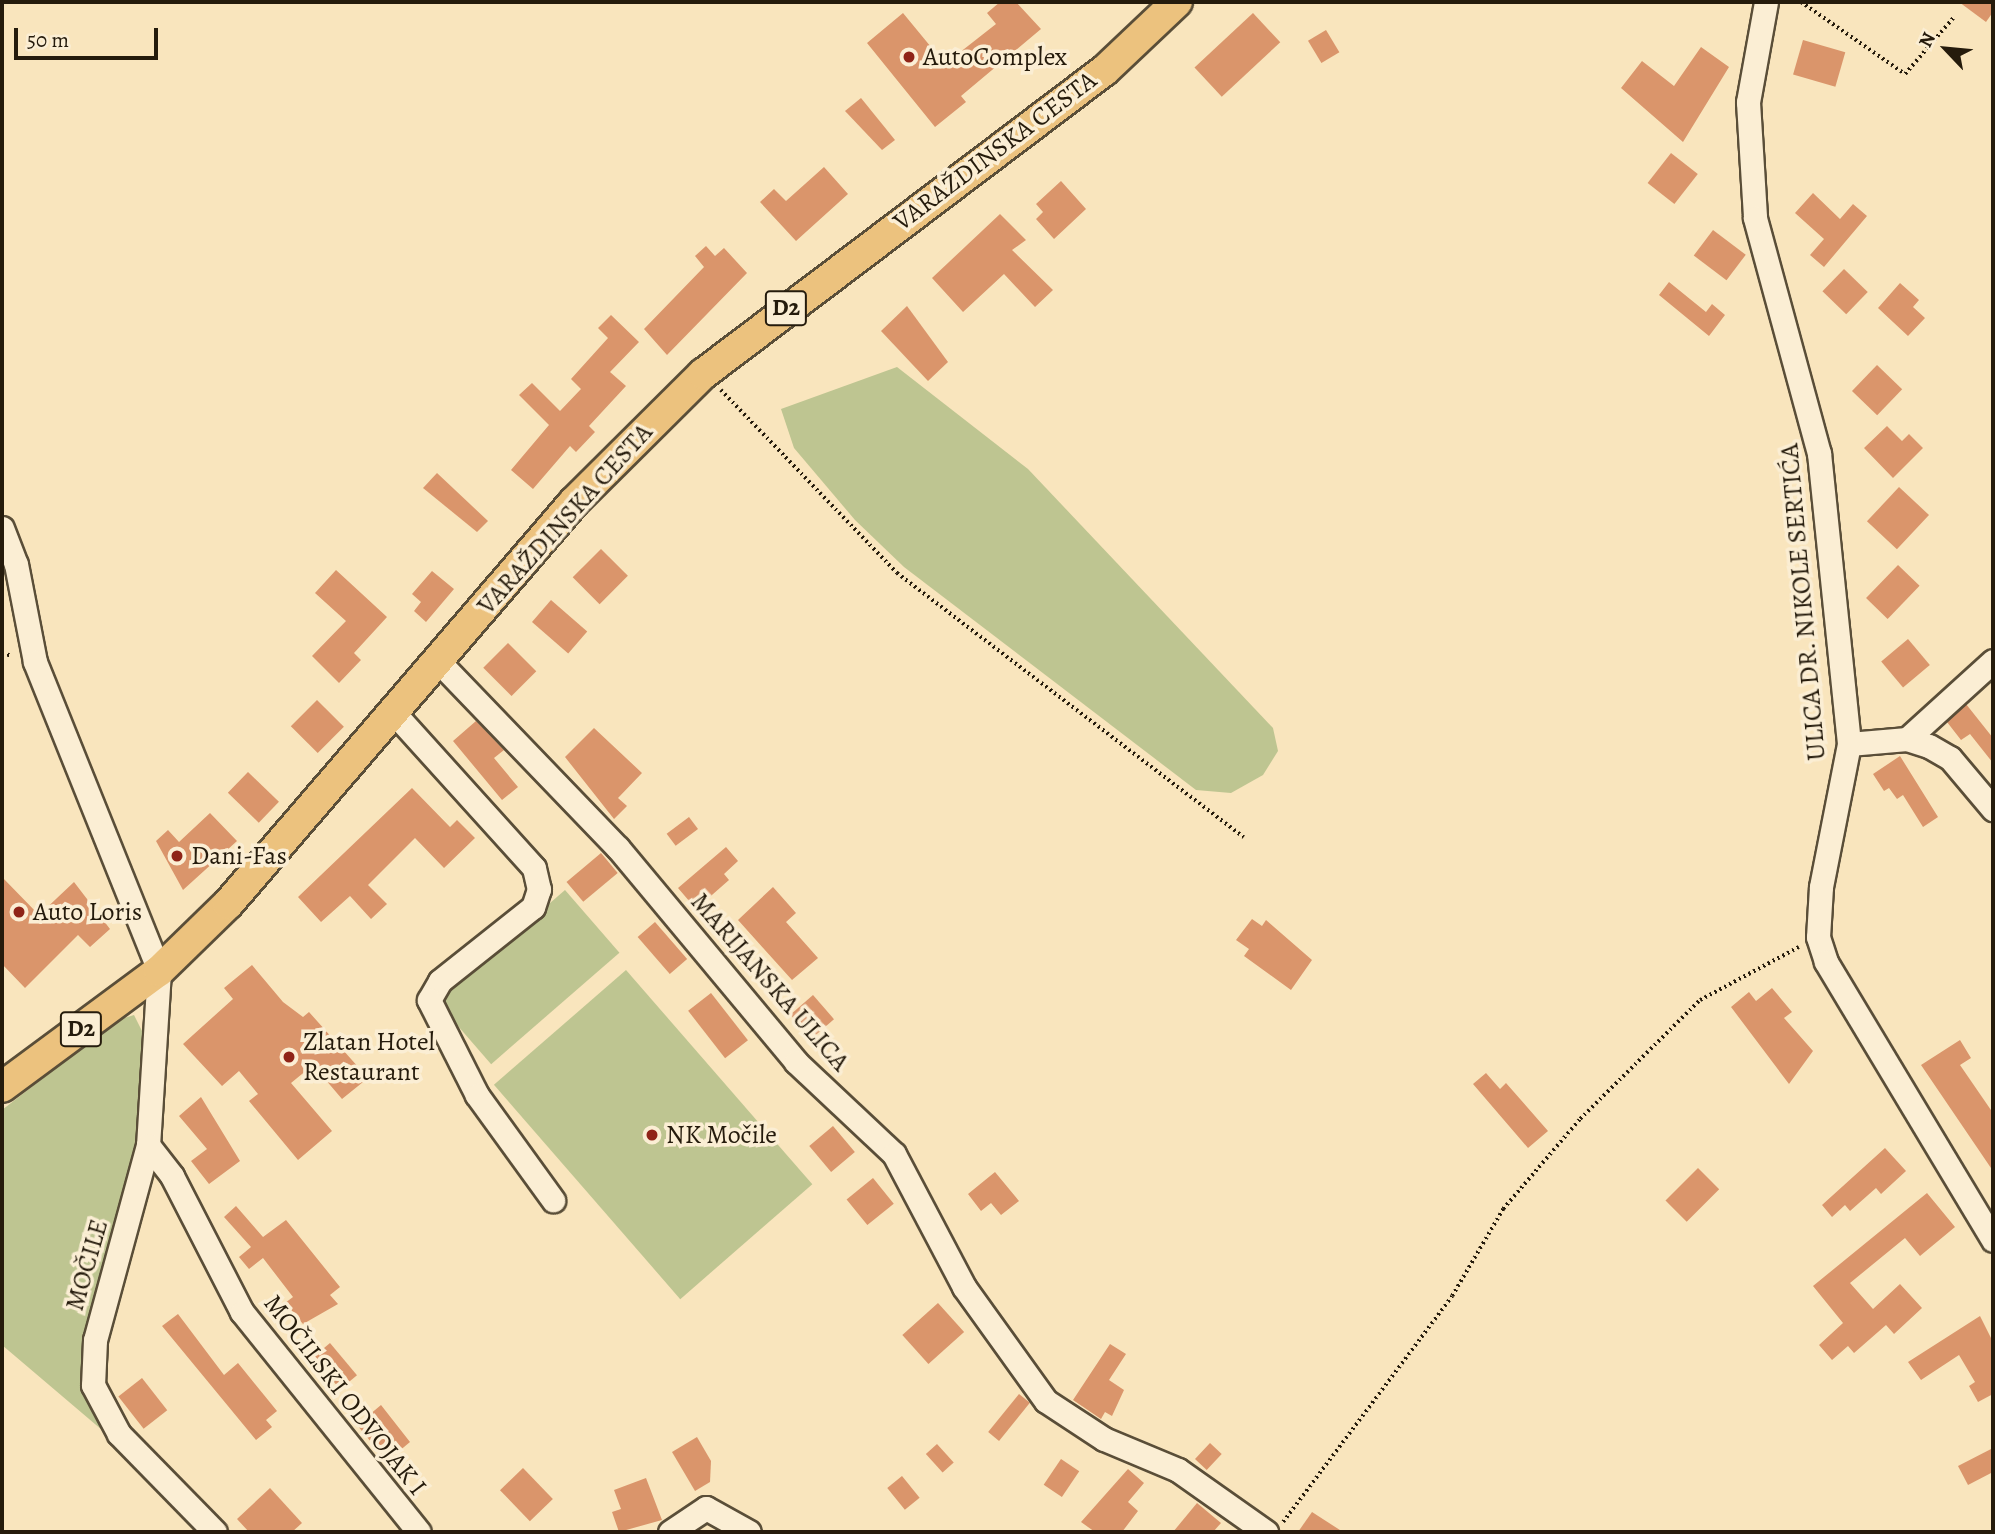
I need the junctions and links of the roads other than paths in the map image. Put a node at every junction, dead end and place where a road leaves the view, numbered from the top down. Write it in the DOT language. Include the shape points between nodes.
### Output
graph roads {
  1 [pos="1177,2"];
  2 [pos="1766,2"];
  3 [pos="2,528"];
  4 [pos="1993,661"];
  5 [pos="439,662"];
  6 [pos="395,714"];
  7 [pos="1907,739"];
  8 [pos="1849,744"];
  9 [pos="1993,809"];
  10 [pos="159,971"];
  11 [pos="2,1087"];
  12 [pos="148,1145"];
  13 [pos="553,1200"];
  14 [pos="1993,1240"];
  15 [pos="215,1532"];
  16 [pos="419,1532"];
  17 [pos="670,1532"];
  18 [pos="749,1532"];
  19 [pos="1264,1532"];
  1 -- 5 [label="main road, VARAŽDINSKA CESTA / D2" via="1105,69 703,374 585,490"];
  2 -- 8 [label="street, ULICA DR. NIKOLE SERTIĆA" via="1748,102 1755,218 1819,453"];
  3 -- 10 [label="street" via="16,564 35,662"];
  4 -- 7 [label="street"];
  5 -- 6 [label="main road, VARAŽDINSKA CESTA / D2"];
  5 -- 19 [label="street, MARIJANSKA ULICA" via="618,848 796,1062 894,1154 964,1287 1046,1401 1104,1439 1178,1471"];
  6 -- 10 [label="main road, VARAŽDINSKA CESTA / D2" via="237,895"];
  6 -- 13 [label="street" via="534,868 539,889 533,907 440,981 429,1000 477,1095"];
  7 -- 8 [label="street"];
  7 -- 9 [label="street" via="1950,758"];
  8 -- 14 [label="street, ULICA DR. NIKOLE SERTIĆA" via="1821,887 1818,937 1826,962"];
  10 -- 11 [label="main road, VARAŽDINSKA CESTA / D2"];
  10 -- 12 [label="street, MOČILE"];
  12 -- 15 [label="street, MOČILE" via="95,1340 93,1385 119,1434"];
  12 -- 16 [label="street, MOČILSKI ODVOJAK I" via="172,1176 242,1312"];
  17 -- 18 [label="street" via="706,1508"];
}
